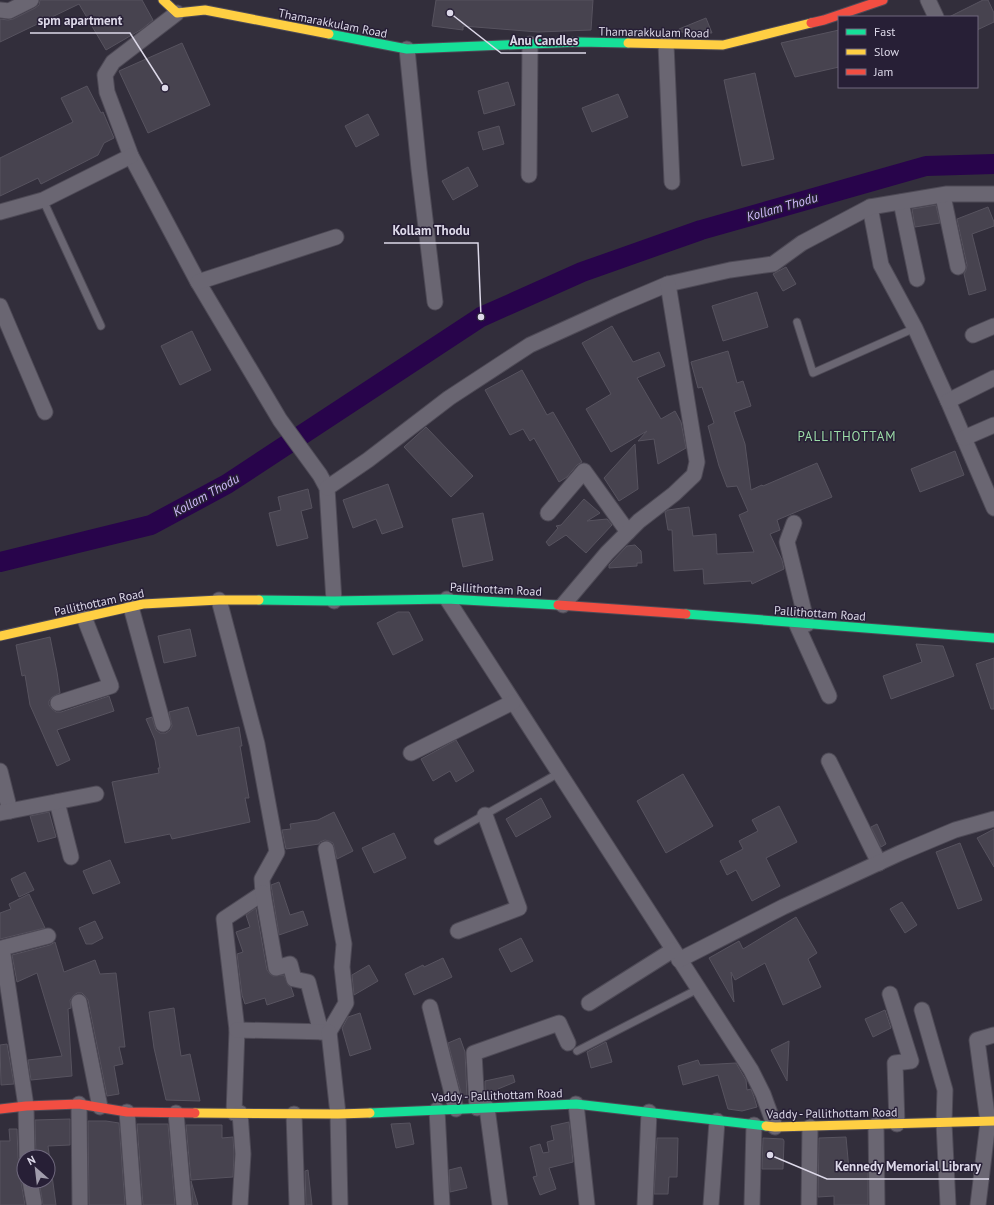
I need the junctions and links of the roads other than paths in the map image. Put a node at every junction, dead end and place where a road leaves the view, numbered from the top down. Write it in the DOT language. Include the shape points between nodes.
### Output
graph roads {
  1 [pos="30,0"];
  2 [pos="163,0"];
  3 [pos="883,0"];
  4 [pos="928,0"];
  5 [pos="0,10"];
  6 [pos="177,14"];
  7 [pos="936,16"];
  8 [pos="530,44"];
  9 [pos="666,44"];
  10 [pos="407,49"];
  11 [pos="131,156"];
  12 [pos="529,175"];
  13 [pos="672,182"];
  14 [pos="994,194"];
  15 [pos="943,196"];
  16 [pos="43,200"];
  17 [pos="901,202"];
  18 [pos="870,207"];
  19 [pos="0,212"];
  20 [pos="336,237"];
  21 [pos="958,267"];
  22 [pos="917,279"];
  23 [pos="198,282"];
  24 [pos="668,284"];
  25 [pos="435,302"];
  26 [pos="0,306"];
  27 [pos="797,322"];
  28 [pos="101,326"];
  29 [pos="994,326"];
  30 [pos="915,328"];
  31 [pos="973,335"];
  32 [pos="994,378"];
  33 [pos="948,402"];
  34 [pos="45,412"];
  35 [pos="994,425"];
  36 [pos="964,438"];
  37 [pos="327,488"];
  38 [pos="994,508"];
  39 [pos="548,513"];
  40 [pos="794,523"];
  41 [pos="628,532"];
  42 [pos="447,599"];
  43 [pos="219,600"];
  44 [pos="334,601"];
  45 [pos="563,605"];
  46 [pos="131,607"];
  47 [pos="84,617"];
  48 [pos="801,623"];
  49 [pos="0,636"];
  50 [pos="994,638"];
  51 [pos="829,696"];
  52 [pos="513,702"];
  53 [pos="58,703"];
  54 [pos="163,724"];
  55 [pos="411,753"];
  56 [pos="829,762"];
  57 [pos="0,771"];
  58 [pos="559,773"];
  59 [pos="96,794"];
  60 [pos="57,802"];
  61 [pos="5,812"];
  62 [pos="485,815"];
  63 [pos="994,819"];
  64 [pos="438,841"];
  65 [pos="326,849"];
  66 [pos="71,856"];
  67 [pos="879,863"];
  68 [pos="263,893"];
  69 [pos="458,931"];
  70 [pos="48,936"];
  71 [pos="676,955"];
  72 [pos="698,989"];
  73 [pos="890,994"];
  74 [pos="79,1002"];
  75 [pos="589,1003"];
  76 [pos="430,1007"];
  77 [pos="922,1010"];
  78 [pos="237,1030"];
  79 [pos="325,1032"];
  80 [pos="994,1035"];
  81 [pos="572,1047"];
  82 [pos="79,1104"];
  83 [pos="576,1104"];
  84 [pos="26,1106"];
  85 [pos="100,1107"];
  86 [pos="482,1108"];
  87 [pos="0,1109"];
  88 [pos="456,1109"];
  89 [pos="436,1110"];
  90 [pos="127,1112"];
  91 [pos="649,1112"];
  92 [pos="176,1113"];
  93 [pos="237,1113"];
  94 [pos="294,1114"];
  95 [pos="338,1114"];
  96 [pos="717,1121"];
  97 [pos="991,1122"];
  98 [pos="944,1123"];
  99 [pos="897,1124"];
  100 [pos="754,1125"];
  101 [pos="876,1125"];
  102 [pos="775,1127"];
  103 [pos="810,1127"];
  104 [pos="27,1149"];
  105 [pos="31,1189"];
  106 [pos="34,1203"];
  107 [pos="80,1205"];
  108 [pos="134,1205"];
  109 [pos="184,1205"];
  110 [pos="240,1205"];
  111 [pos="297,1205"];
  112 [pos="340,1205"];
  113 [pos="442,1205"];
  114 [pos="500,1205"];
  115 [pos="587,1205"];
  116 [pos="645,1205"];
  117 [pos="711,1205"];
  118 [pos="752,1205"];
  119 [pos="809,1205"];
  120 [pos="877,1205"];
  121 [pos="948,1205"];
  122 [pos="978,1205"];
  1 -- 5 [label="street" via="9,11"];
  2 -- 6 [label="street"];
  3 -- 9 [label="street, Thamarakkulam Road" via="824,20 723,46"];
  4 -- 7 [label="street"];
  6 -- 10 [label="street, Thamarakkulam Road" via="205,10"];
  6 -- 11 [label="street" via="113,62 105,75 107,92"];
  8 -- 9 [label="street, Thamarakkulam Road"];
  8 -- 10 [label="street, Thamarakkulam Road"];
  8 -- 12 [label="street"];
  9 -- 13 [label="street"];
  10 -- 25 [label="street"];
  11 -- 16 [label="street"];
  11 -- 23 [label="street"];
  14 -- 15 [label="street"];
  15 -- 17 [label="street"];
  15 -- 21 [label="street"];
  16 -- 19 [label="street"];
  16 -- 28 [label="lane"];
  17 -- 18 [label="street"];
  17 -- 22 [label="street"];
  18 -- 24 [label="street" via="802,243 773,264 730,270"];
  18 -- 30 [label="street" via="881,265"];
  20 -- 23 [label="street"];
  23 -- 37 [label="street" via="280,420"];
  24 -- 37 [label="street" via="530,345 449,398"];
  24 -- 41 [label="street" via="697,462 694,475"];
  26 -- 34 [label="street"];
  27 -- 30 [label="lane" via="813,373"];
  29 -- 31 [label="street"];
  30 -- 33 [label="street"];
  32 -- 33 [label="street"];
  33 -- 36 [label="street"];
  35 -- 36 [label="street"];
  36 -- 38 [label="street"];
  37 -- 44 [label="street"];
  39 -- 41 [label="street" via="584,471"];
  40 -- 48 [label="street" via="787,542"];
  41 -- 45 [label="street"];
  42 -- 44 [label="street, Pallithottam Road"];
  42 -- 45 [label="street, Pallithottam Road"];
  42 -- 52 [label="street"];
  43 -- 44 [label="street, Pallithottam Road"];
  43 -- 46 [label="street, Pallithottam Road" via="143,604"];
  43 -- 68 [label="street" via="257,744 277,852 262,879"];
  45 -- 48 [label="street, Pallithottam Road"];
  46 -- 47 [label="street, Pallithottam Road"];
  46 -- 54 [label="street"];
  47 -- 49 [label="street, Pallithottam Road"];
  47 -- 53 [label="street" via="111,686"];
  48 -- 50 [label="street, Pallithottam Road"];
  48 -- 51 [label="street"];
  52 -- 55 [label="street"];
  52 -- 58 [label="street"];
  56 -- 67 [label="street"];
  57 -- 61 [label="street"];
  58 -- 62 [label="lane"];
  58 -- 71 [label="street"];
  59 -- 60 [label="street"];
  60 -- 61 [label="street"];
  60 -- 66 [label="street"];
  62 -- 64 [label="lane"];
  62 -- 69 [label="street" via="519,908"];
  63 -- 67 [label="street" via="955,830"];
  65 -- 79 [label="street" via="344,944 342,967 346,1002"];
  67 -- 71 [label="street"];
  68 -- 78 [label="street" via="224,919"];
  68 -- 79 [label="street" via="276,968 290,964 294,979 308,982"];
  70 -- 84 [label="street" via="2,948"];
  71 -- 72 [label="street"];
  71 -- 75 [label="street"];
  72 -- 81 [label="lane"];
  72 -- 102 [label="street" via="751,1070"];
  73 -- 99 [label="street" via="911,1062 895,1063"];
  74 -- 85 [label="street"];
  76 -- 88 [label="street"];
  77 -- 98 [label="street" via="945,1090"];
  78 -- 79 [label="street"];
  78 -- 93 [label="street"];
  79 -- 95 [label="street"];
  80 -- 97 [label="street" via="977,1040"];
  81 -- 86 [label="street" via="559,1023 474,1053"];
  82 -- 84 [label="street, Vaddy - Pallithottam Road"];
  82 -- 85 [label="street, Vaddy - Pallithottam Road"];
  82 -- 107 [label="street"];
  83 -- 86 [label="street, Vaddy - Pallithottam Road"];
  83 -- 91 [label="street, Vaddy - Pallithottam Road"];
  83 -- 115 [label="street"];
  84 -- 87 [label="street, Vaddy - Pallithottam Road"];
  84 -- 104 [label="street"];
  85 -- 90 [label="street, Vaddy - Pallithottam Road"];
  86 -- 88 [label="street, Vaddy - Pallithottam Road"];
  86 -- 114 [label="street"];
  88 -- 89 [label="street, Vaddy - Pallithottam Road"];
  89 -- 95 [label="street, Vaddy - Pallithottam Road"];
  89 -- 113 [label="street"];
  90 -- 92 [label="street, Vaddy - Pallithottam Road"];
  90 -- 108 [label="street"];
  91 -- 96 [label="street, Vaddy - Pallithottam Road"];
  91 -- 116 [label="street"];
  92 -- 93 [label="street, Vaddy - Pallithottam Road"];
  92 -- 109 [label="street"];
  93 -- 94 [label="street, Vaddy - Pallithottam Road"];
  93 -- 110 [label="street" via="243,1154"];
  94 -- 95 [label="street, Vaddy - Pallithottam Road"];
  94 -- 111 [label="street"];
  95 -- 112 [label="street"];
  96 -- 100 [label="street, Vaddy - Pallithottam Road"];
  96 -- 117 [label="street"];
  97 -- 98 [label="street, Vaddy - Pallithottam Road"];
  97 -- 122 [label="street"];
  98 -- 99 [label="street, Vaddy - Pallithottam Road"];
  98 -- 121 [label="street"];
  99 -- 101 [label="street, Vaddy - Pallithottam Road"];
  100 -- 102 [label="street, Vaddy - Pallithottam Road"];
  100 -- 118 [label="street"];
  101 -- 103 [label="street, Vaddy - Pallithottam Road"];
  101 -- 120 [label="street"];
  102 -- 103 [label="street, Vaddy - Pallithottam Road"];
  103 -- 119 [label="street"];
  105 -- 106 [label="street"];
}
